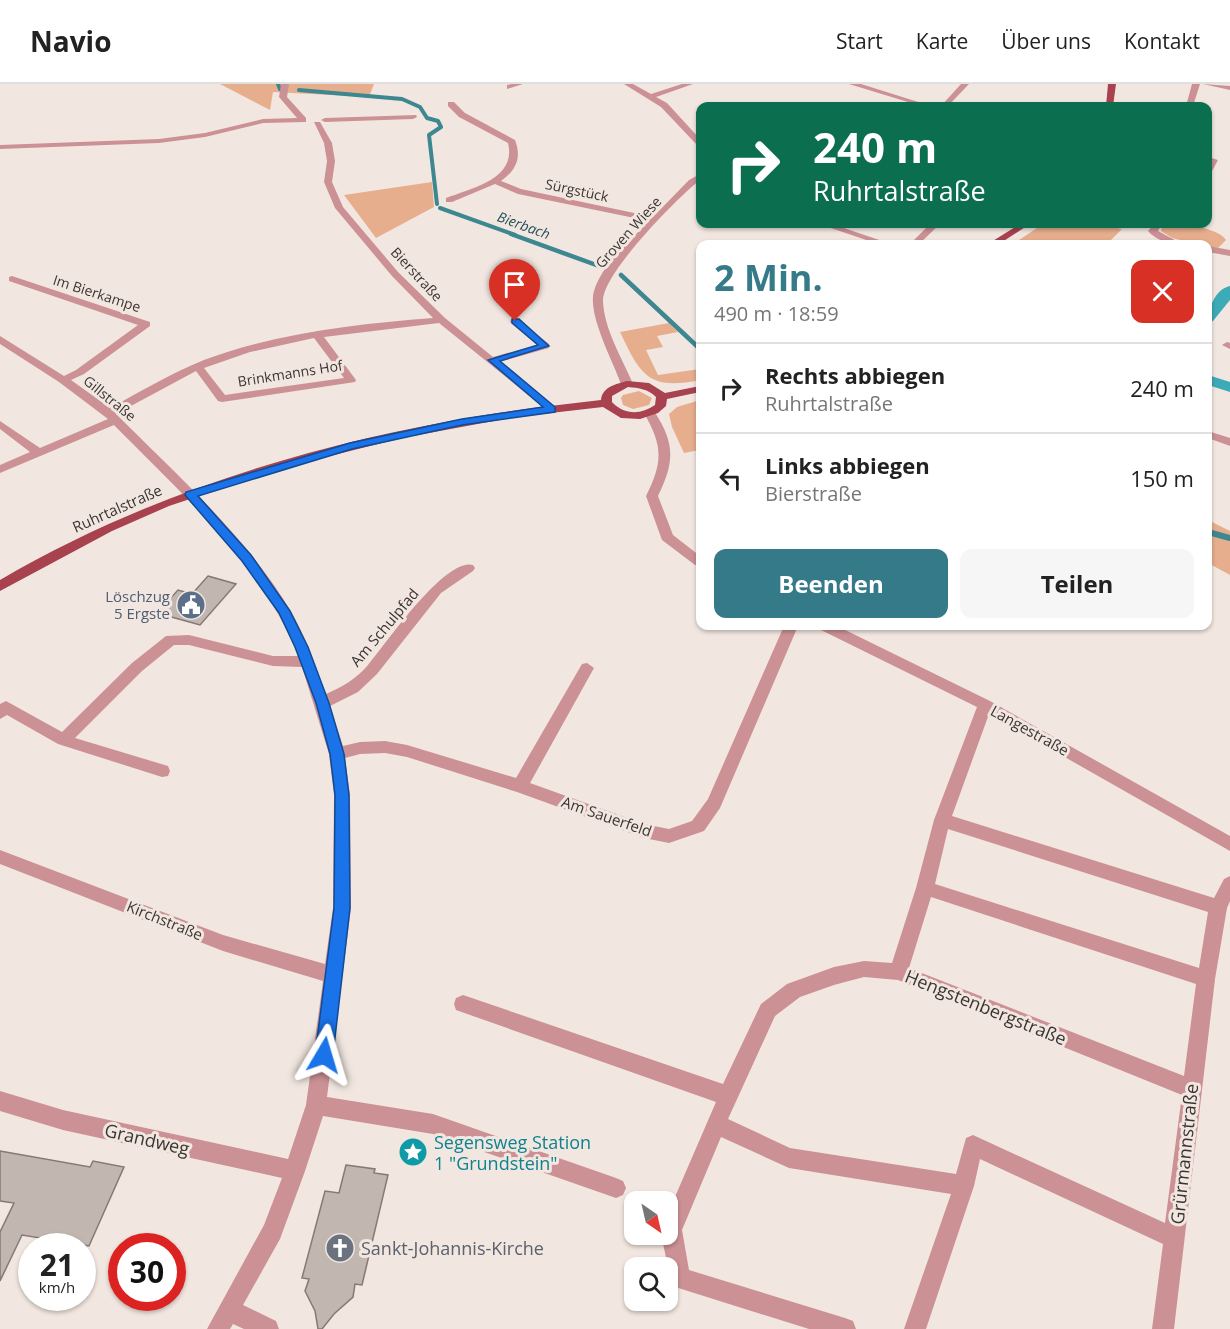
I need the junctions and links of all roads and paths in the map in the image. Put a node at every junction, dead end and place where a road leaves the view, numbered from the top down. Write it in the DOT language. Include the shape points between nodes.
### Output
graph roads {
  1 [pos="285,84"];
  2 [pos="519,84"];
  3 [pos="628,84"];
  4 [pos="689,84"];
  5 [pos="853,84"];
  6 [pos="965,84"];
  7 [pos="1112,84"];
  8 [pos="1196,84"];
  9 [pos="1207,84"];
  10 [pos="510,87"];
  11 [pos="1230,88"];
  12 [pos="650,97"];
  13 [pos="914,102"];
  14 [pos="948,102"];
  15 [pos="1110,102"];
  16 [pos="1190,102"];
  17 [pos="451,104"];
  18 [pos="413,117"];
  19 [pos="314,119"];
  20 [pos="696,139"];
  21 [pos="0,147"];
  22 [pos="696,179"];
  23 [pos="495,181"];
  24 [pos="449,200"];
  25 [pos="655,220"];
  26 [pos="836,228"];
  27 [pos="931,228"];
  28 [pos="1019,228"];
  29 [pos="1155,228"];
  30 [pos="874,240"];
  31 [pos="918,240"];
  32 [pos="999,240"];
  33 [pos="1168,240"];
  34 [pos="1212,250"];
  35 [pos="1230,253"];
  36 [pos="12,279"];
  37 [pos="441,320"];
  38 [pos="515,321"];
  39 [pos="318,336"];
  40 [pos="0,339"];
  41 [pos="493,360"];
  42 [pos="198,367"];
  43 [pos="63,380"];
  44 [pos="627,384"];
  45 [pos="696,389"];
  46 [pos="662,397"];
  47 [pos="606,403"];
  48 [pos="552,409"];
  49 [pos="650,413"];
  50 [pos="112,417"];
  51 [pos="0,424"];
  52 [pos="1212,435"];
  53 [pos="1230,442"];
  54 [pos="38,452"];
  55 [pos="0,469"];
  56 [pos="190,495"];
  57 [pos="696,559"];
  58 [pos="468,568"];
  59 [pos="0,586"];
  60 [pos="789,630"];
  61 [pos="834,630"];
  62 [pos="307,662"];
  63 [pos="587,668"];
  64 [pos="322,703"];
  65 [pos="985,705"];
  66 [pos="0,713"];
  67 [pos="63,740"];
  68 [pos="337,754"];
  69 [pos="162,771"];
  70 [pos="520,786"];
  71 [pos="942,820"];
  72 [pos="1230,844"];
  73 [pos="0,857"];
  74 [pos="1230,884"];
  75 [pos="925,888"];
  76 [pos="1218,907"];
  77 [pos="898,972"];
  78 [pos="333,975"];
  79 [pos="1206,979"];
  80 [pos="463,1004"];
  81 [pos="1191,1089"];
  82 [pos="728,1096"];
  83 [pos="0,1101"];
  84 [pos="316,1105"];
  85 [pos="716,1124"];
  86 [pos="296,1171"];
  87 [pos="964,1186"];
  88 [pos="616,1188"];
  89 [pos="1175,1239"];
  90 [pos="224,1320"];
  91 [pos="268,1329"];
  92 [pos="845,1329"];
  93 [pos="915,1329"];
  94 [pos="1163,1329"];
  1 -- 19 [label="street, Bierstraße" via="283,97"];
  2 -- 10 [label="street"];
  3 -- 12 [label="street"];
  4 -- 12 [label="street"];
  5 -- 13 [label="street"];
  6 -- 14 [label="street"];
  7 -- 15 [label="main road"];
  8 -- 16 [label="street"];
  9 -- 11 [label="street"];
  12 -- 20 [label="street" via="664,105"];
  17 -- 23 [label="street" via="462,115 512,142 515,165"];
  18 -- 19 [label="street"];
  19 -- 21 [label="street" via="263,121 159,141"];
  19 -- 37 [label="street, Bierstraße" via="328,143 328,182 339,208 395,274"];
  22 -- 25 [label="street, Groven Wiese"];
  23 -- 24 [label="street"];
  23 -- 25 [label="street, Sürgstück" via="518,191"];
  25 -- 44 [label="street, Groven Wiese" via="612,267 599,290 598,307"];
  26 -- 30 [label="street"];
  27 -- 31 [label="street"];
  28 -- 32 [label="main road"];
  29 -- 33 [label="street" via="1153,231 1158,236"];
  34 -- 35 [label="street"];
  36 -- 43 [label="street, Im Bierkampe" via="146,324"];
  37 -- 39 [label="street, Brinkmanns Hof"];
  37 -- 41 [label="street, Bierstraße"];
  38 -- 41 [label="street" via="545,346"];
  39 -- 42 [label="street, Brinkmanns Hof"];
  39 -- 42 [label="street, Brinkmanns Hof" via="351,380 222,399"];
  40 -- 43 [label="street, Gillstraße"];
  41 -- 48 [label="street, Bierstraße"];
  42 -- 50 [label="street, Brinkmanns Hof"];
  43 -- 50 [label="street, Gillstraße"];
  44 -- 46 [label="main road" via="645,385"];
  44 -- 47 [label="main road" via="615,388"];
  45 -- 46 [label="main road"];
  46 -- 49 [label="main road" via="660,406"];
  47 -- 48 [label="main road, Ruhrtalstraße"];
  47 -- 49 [label="main road" via="618,413"];
  48 -- 56 [label="main road, Ruhrtalstraße" via="462,422 350,447"];
  49 -- 57 [label="street" via="665,443 667,457 652,496 667,537"];
  50 -- 54 [label="street, Brinkmanns Hof"];
  50 -- 56 [label="street, Gillstraße"];
  51 -- 54 [label="street"];
  52 -- 53 [label="street"];
  54 -- 55 [label="street, Brinkmanns Hof"];
  56 -- 59 [label="main road, Ruhrtalstraße" via="102,530"];
  56 -- 62 [label="street" via="266,584 284,611"];
  58 -- 64 [label="street, Am Schulpfad" via="436,590 353,688"];
  60 -- 70 [label="street, Am Sauerfeld" via="714,803 698,826 669,836 644,831"];
  61 -- 65 [label="street, Langestraße"];
  62 -- 64 [label="street"];
  62 -- 67 [label="street" via="273,661 189,640 171,640 136,667"];
  63 -- 70 [label="street"];
  64 -- 68 [label="street"];
  65 -- 71 [label="street"];
  65 -- 72 [label="street, Langestraße"];
  66 -- 67 [label="street" via="6,707"];
  67 -- 69 [label="street"];
  68 -- 70 [label="street, Am Sauerfeld" via="385,747"];
  68 -- 78 [label="street" via="342,795 342,908"];
  71 -- 75 [label="street"];
  71 -- 76 [label="street"];
  73 -- 78 [label="street, Kirchstraße" via="223,943"];
  74 -- 76 [label="street, Grürmannstraße"];
  75 -- 77 [label="street"];
  75 -- 79 [label="street"];
  76 -- 79 [label="street, Grürmannstraße"];
  77 -- 81 [label="street, Hengstenbergstraße"];
  77 -- 82 [label="street, Hengstenbergstraße" via="864,969 794,990 768,1010"];
  78 -- 84 [label="street"];
  79 -- 81 [label="street, Grürmannstraße"];
  80 -- 82 [label="street"];
  81 -- 89 [label="street, Grürmannstraße"];
  82 -- 85 [label="street, Hengstenbergstraße"];
  83 -- 86 [label="street, Grandweg" via="63,1120"];
  84 -- 86 [label="street"];
  84 -- 88 [label="street" via="433,1124"];
  85 -- 87 [label="street" via="789,1158"];
  85 -- 92 [label="street, Hengstenbergstraße" via="671,1230 680,1278"];
  86 -- 90 [label="street" via="272,1231"];
  87 -- 89 [label="street" via="973,1145"];
  87 -- 93 [label="street"];
  89 -- 94 [label="street, Grürmannstraße"];
  90 -- 91 [label="street"];
}
